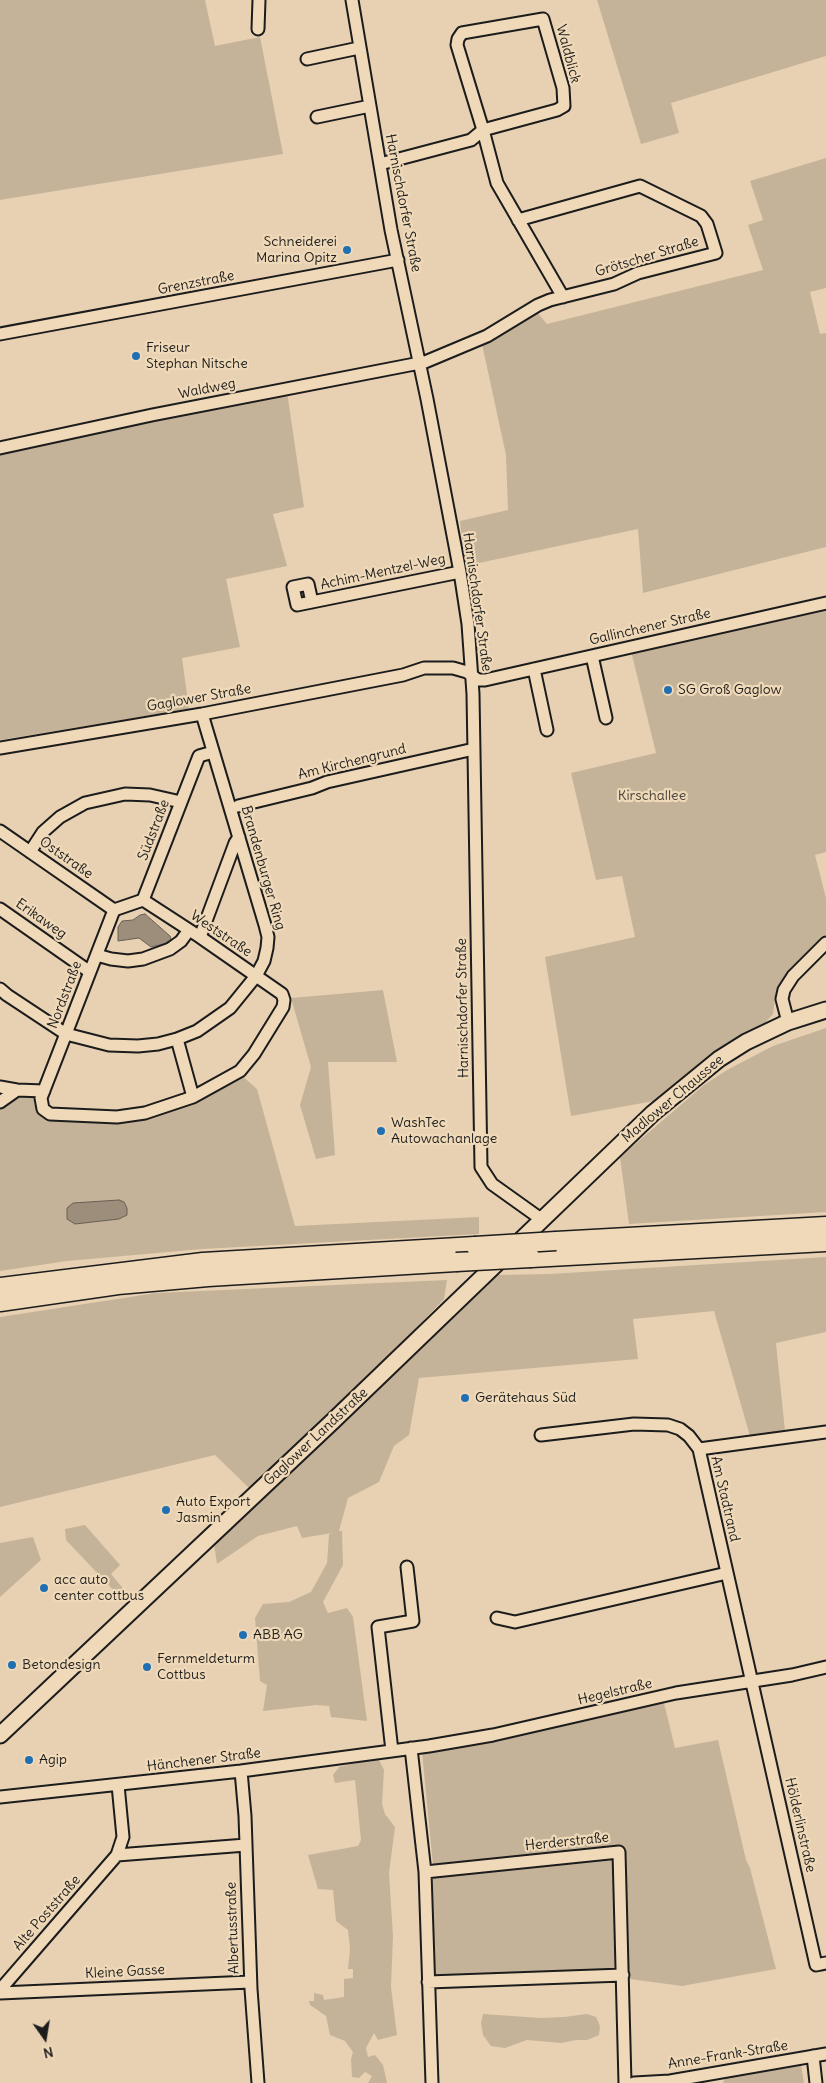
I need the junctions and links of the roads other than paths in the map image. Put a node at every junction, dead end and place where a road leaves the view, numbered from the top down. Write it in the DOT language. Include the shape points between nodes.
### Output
graph roads {
  1 [pos="259,0"];
  2 [pos="352,0"];
  3 [pos="258,30"];
  4 [pos="359,48"];
  5 [pos="307,59"];
  6 [pos="370,106"];
  7 [pos="317,116"];
  8 [pos="483,130"];
  9 [pos="380,164"];
  10 [pos="518,220"];
  11 [pos="398,260"];
  12 [pos="563,297"];
  13 [pos="0,334"];
  14 [pos="420,363"];
  15 [pos="0,448"];
  16 [pos="460,572"];
  17 [pos="312,602"];
  18 [pos="826,603"];
  19 [pos="592,656"];
  20 [pos="534,669"];
  21 [pos="476,679"];
  22 [pos="202,714"];
  23 [pos="606,718"];
  24 [pos="547,730"];
  25 [pos="0,748"];
  26 [pos="474,749"];
  27 [pos="213,752"];
  28 [pos="180,802"];
  29 [pos="238,806"];
  30 [pos="0,831"];
  31 [pos="239,837"];
  32 [pos="30,852"];
  33 [pos="143,900"];
  34 [pos="0,909"];
  35 [pos="114,910"];
  36 [pos="189,930"];
  37 [pos="200,937"];
  38 [pos="826,943"];
  39 [pos="97,954"];
  40 [pos="90,972"];
  41 [pos="256,976"];
  42 [pos="0,989"];
  43 [pos="826,1010"];
  44 [pos="788,1022"];
  45 [pos="66,1034"];
  46 [pos="177,1040"];
  47 [pos="0,1087"];
  48 [pos="17,1090"];
  49 [pos="44,1090"];
  50 [pos="193,1097"];
  51 [pos="0,1102"];
  52 [pos="541,1219"];
  53 [pos="826,1226"];
  54 [pos="826,1242"];
  55 [pos="0,1287"];
  56 [pos="0,1302"];
  57 [pos="826,1432"];
  58 [pos="541,1435"];
  59 [pos="698,1449"];
  60 [pos="407,1567"];
  61 [pos="727,1573"];
  62 [pos="497,1618"];
  63 [pos="826,1667"];
  64 [pos="752,1681"];
  65 [pos="0,1735"];
  66 [pos="411,1748"];
  67 [pos="392,1751"];
  68 [pos="241,1771"];
  69 [pos="118,1785"];
  70 [pos="0,1797"];
  71 [pos="246,1845"];
  72 [pos="117,1855"];
  73 [pos="426,1872"];
  74 [pos="826,1963"];
  75 [pos="623,1975"];
  76 [pos="250,1982"];
  77 [pos="428,1982"];
  78 [pos="0,1991"];
  79 [pos="826,2054"];
  80 [pos="813,2056"];
  81 [pos="716,2078"];
  82 [pos="258,2083"];
  83 [pos="432,2083"];
  84 [pos="625,2083"];
  85 [pos="634,2083"];
  86 [pos="816,2083"];
  1 -- 3 [label="street"];
  2 -- 4 [label="street, Harnischdorfer Straße"];
  4 -- 5 [label="street"];
  4 -- 6 [label="street, Harnischdorfer Straße"];
  6 -- 7 [label="street"];
  6 -- 9 [label="street, Harnischdorfer Straße"];
  8 -- 8 [label="street, Waldblick" via="564,106 563,88 543,19 462,33 458,39 457,45"];
  8 -- 9 [label="street, Waldblick" via="472,140"];
  8 -- 10 [label="street, Waldblick" via="497,184"];
  9 -- 11 [label="street, Harnischdorfer Straße"];
  10 -- 12 [label="street"];
  10 -- 12 [label="street, Grötscher Straße" via="640,186 701,216 707,224 716,253"];
  11 -- 13 [label="street, Grenzstraße"];
  11 -- 14 [label="street, Harnischdorfer Straße"];
  12 -- 14 [label="street, Grötscher Straße" via="538,305 455,351"];
  14 -- 15 [label="street, Waldweg"];
  14 -- 16 [label="street, Harnischdorfer Straße"];
  16 -- 17 [label="street, Achim-Mentzel-Weg"];
  16 -- 21 [label="street, Harnischdorfer Straße"];
  18 -- 19 [label="street, Gallinchener Straße"];
  19 -- 20 [label="street, Gallinchener Straße"];
  19 -- 23 [label="street"];
  20 -- 21 [label="street, Gallinchener Straße"];
  20 -- 24 [label="street"];
  21 -- 22 [label="street, Gaglower Straße" via="439,673 403,675"];
  21 -- 26 [label="street, Harnischdorfer Straße"];
  22 -- 25 [label="street, Gaglower Straße"];
  22 -- 27 [label="street, Brandenburger Ring"];
  26 -- 29 [label="street, Am Kirchengrund"];
  26 -- 52 [label="street, Harnischdorfer Straße" via="482,1167 492,1184"];
  27 -- 28 [label="street, Südstraße" via="199,756"];
  27 -- 31 [label="street, Brandenburger Ring"];
  28 -- 32 [label="street" via="150,795 125,794 86,803 60,817 43,832"];
  28 -- 33 [label="street, Südstraße"];
  30 -- 32 [label="street, Oststraße"];
  31 -- 37 [label="street"];
  31 -- 41 [label="street, Brandenburger Ring" via="268,938 264,961"];
  32 -- 35 [label="street, Oststraße"];
  33 -- 35 [label="street"];
  33 -- 36 [label="street, Weststraße"];
  34 -- 40 [label="street, Erikaweg"];
  35 -- 39 [label="street, Nordstraße"];
  36 -- 37 [label="street, Weststraße"];
  36 -- 39 [label="street" via="170,949 142,959 128,961"];
  37 -- 41 [label="street, Weststraße"];
  38 -- 44 [label="street" via="788,982 782,999"];
  39 -- 40 [label="street, Nordstraße"];
  40 -- 45 [label="street, Nordstraße"];
  41 -- 46 [label="street, Brandenburger Ring" via="218,1018"];
  41 -- 50 [label="street, Weststraße" via="282,994 283,1007 240,1071"];
  42 -- 45 [label="street, Brandenburger Ring"];
  43 -- 44 [label="main road, Madlower Chaussee"];
  44 -- 52 [label="main road, Madlower Chaussee" via="719,1058 653,1113"];
  45 -- 46 [label="street, Brandenburger Ring" via="124,1046"];
  45 -- 49 [label="street, Nordstraße"];
  46 -- 50 [label="street"];
  47 -- 48 [label="street"];
  48 -- 49 [label="street"];
  48 -- 51 [label="street"];
  49 -- 50 [label="street" via="42,1104 50,1114 117,1117 145,1113"];
  52 -- 65 [label="main road, Gaglower Landstraße" via="333,1421"];
  53 -- 55 [label="highway, bridge" via="203,1262"];
  54 -- 56 [label="highway, bridge" via="208,1277"];
  57 -- 59 [label="street"];
  58 -- 59 [label="street, Am Stadtrand" via="634,1424 668,1425 689,1436"];
  59 -- 61 [label="street, Am Stadtrand"];
  60 -- 67 [label="street" via="413,1621 378,1626"];
  61 -- 62 [label="street" via="515,1622"];
  61 -- 64 [label="street, Am Stadtrand"];
  63 -- 64 [label="street, Hegelstraße"];
  64 -- 66 [label="street, Hegelstraße" via="676,1693 493,1735"];
  64 -- 74 [label="street, Hölderlinstraße" via="816,1965"];
  66 -- 67 [label="street, Hänchener Straße"];
  66 -- 73 [label="street"];
  67 -- 68 [label="street, Hänchener Straße"];
  68 -- 69 [label="street, Hänchener Straße"];
  68 -- 71 [label="street, Albertusstraße"];
  69 -- 70 [label="street, Hänchener Straße"];
  69 -- 72 [label="street, Alte Poststraße" via="123,1838"];
  71 -- 72 [label="street"];
  71 -- 76 [label="street, Albertusstraße"];
  72 -- 78 [label="street, Alte Poststraße"];
  73 -- 75 [label="street, Herderstraße" via="619,1852"];
  73 -- 77 [label="street"];
  75 -- 77 [label="street"];
  75 -- 84 [label="street, Herderstraße"];
  76 -- 78 [label="street, Kleine Gasse"];
  76 -- 82 [label="street, Albertusstraße"];
  77 -- 83 [label="street"];
  79 -- 80 [label="street, Anne-Frank-Straße"];
  80 -- 81 [label="street, Anne-Frank-Straße"];
  80 -- 86 [label="street"];
  81 -- 85 [label="street, Anne-Frank-Straße"];
}
